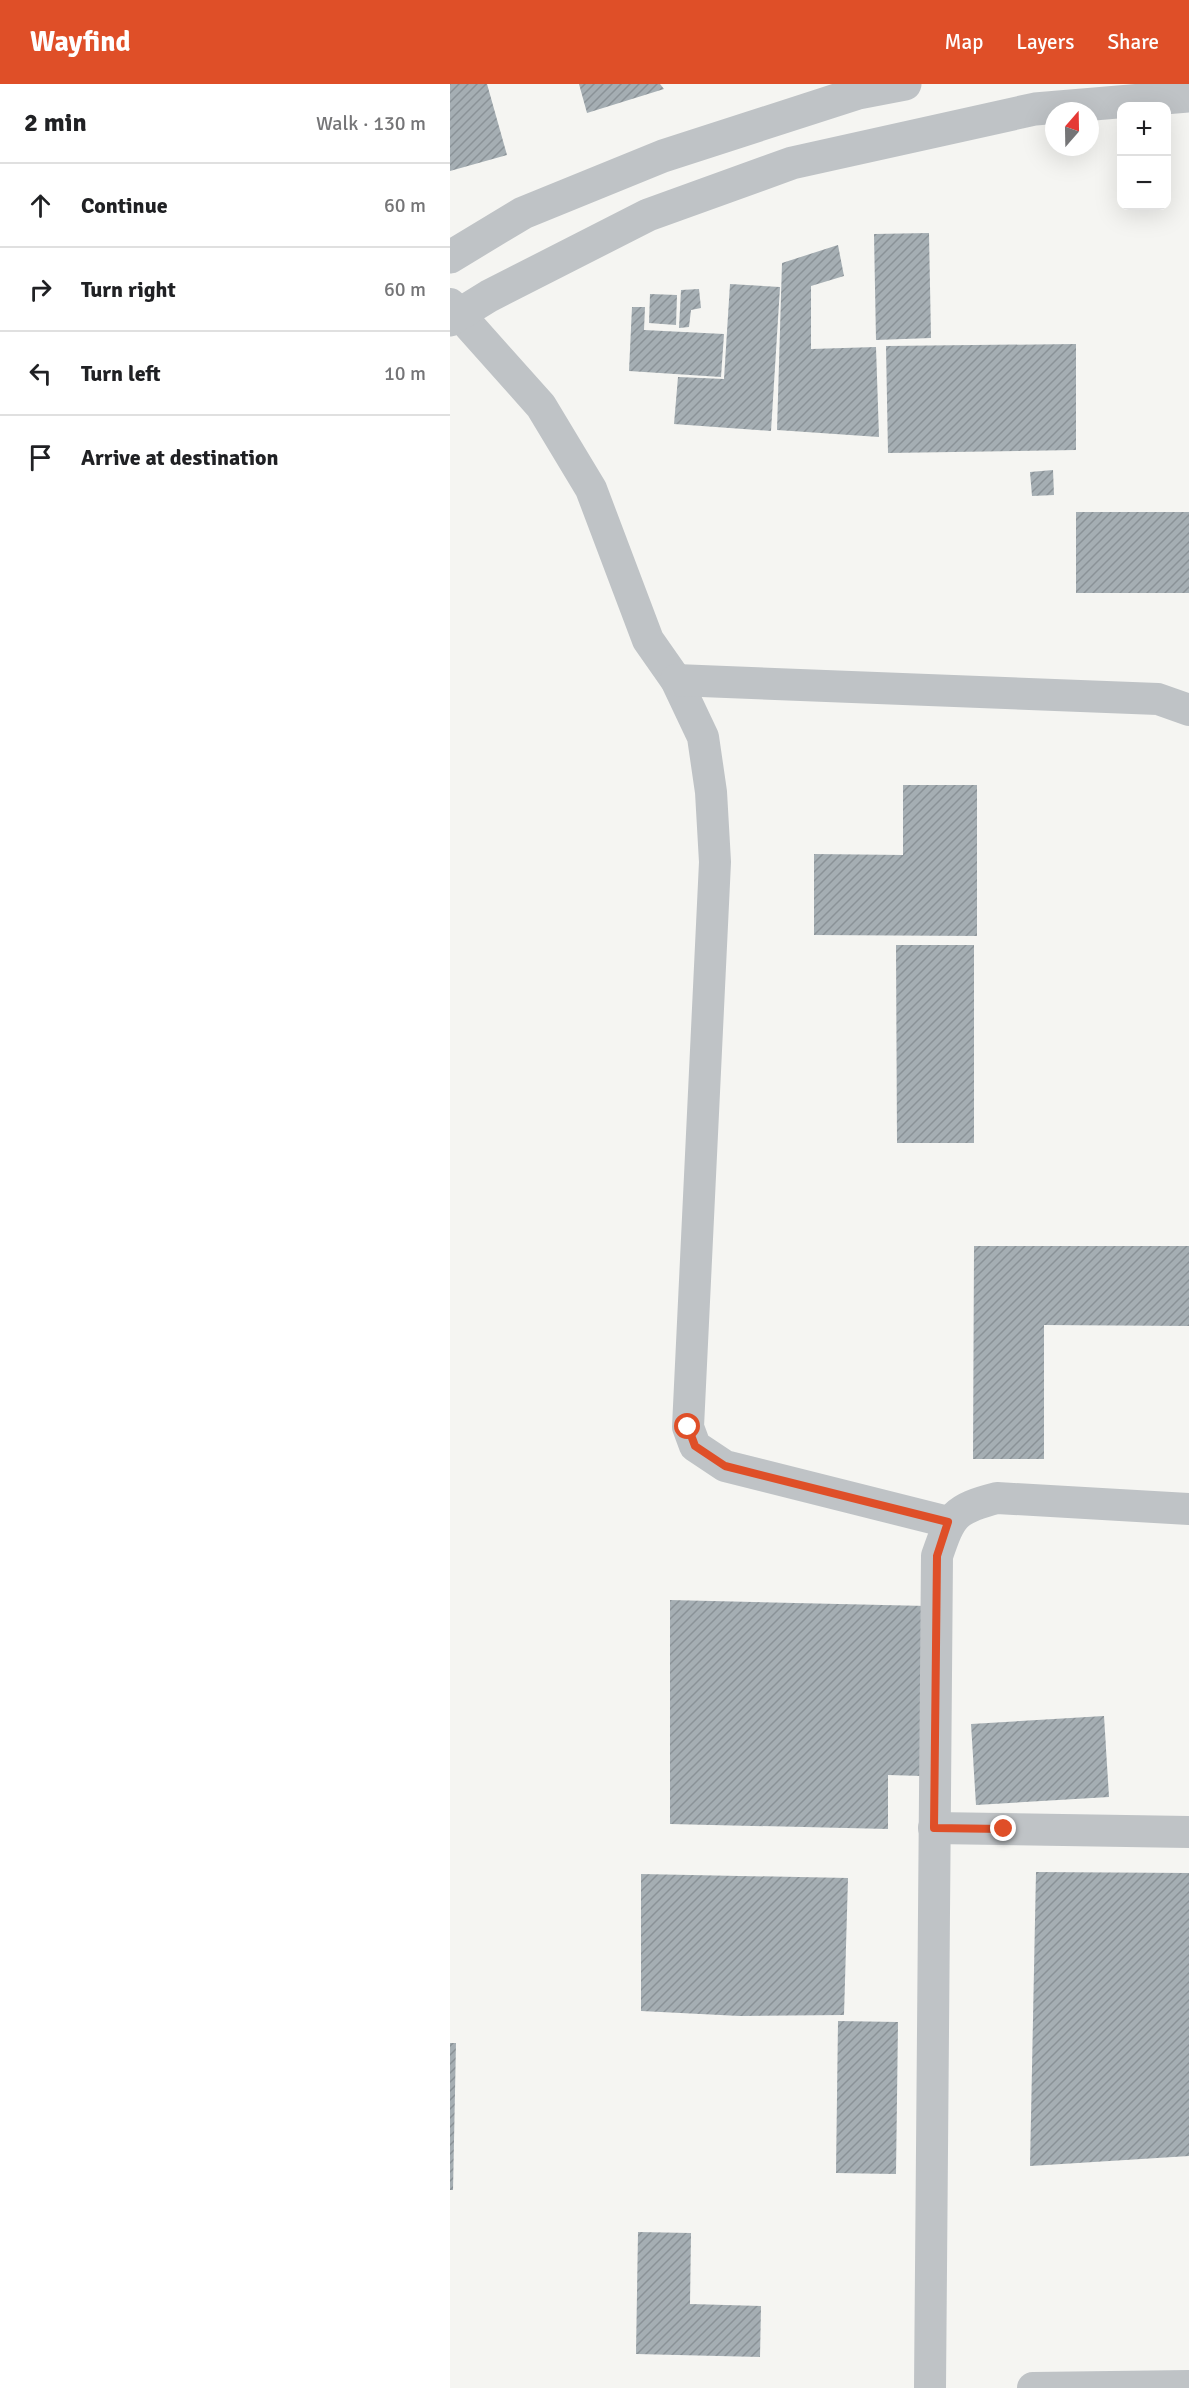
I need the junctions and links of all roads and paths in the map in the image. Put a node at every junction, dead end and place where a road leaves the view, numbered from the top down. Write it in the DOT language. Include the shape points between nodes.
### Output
graph roads {
  1 [pos="905,84"];
  2 [pos="1189,96"];
  3 [pos="450,257"];
  4 [pos="454,312"];
  5 [pos="676,680"];
  6 [pos="1189,710"];
  7 [pos="1189,1509"];
  8 [pos="948,1522"];
  9 [pos="934,1828"];
  10 [pos="1189,1832"];
  11 [pos="1180,2387"];
  12 [pos="930,2388"];
  13 [pos="1032,2388"];
  1 -- 3 [label="street" via="858,93 663,156 523,213"];
  2 -- 4 [label="street" via="1035,109 792,163 648,215"];
  4 -- 5 [label="street" via="541,405 591,489 648,640"];
  5 -- 6 [label="street" via="1158,699"];
  5 -- 8 [label="street" via="703,737 715,862 688,1427 695,1446 725,1466"];
  7 -- 8 [label="street" via="998,1498 968,1505"];
  8 -- 9 [label="street" via="937,1556"];
  9 -- 10 [label="street"];
  9 -- 12 [label="street"];
  11 -- 13 [label="street"];
}
